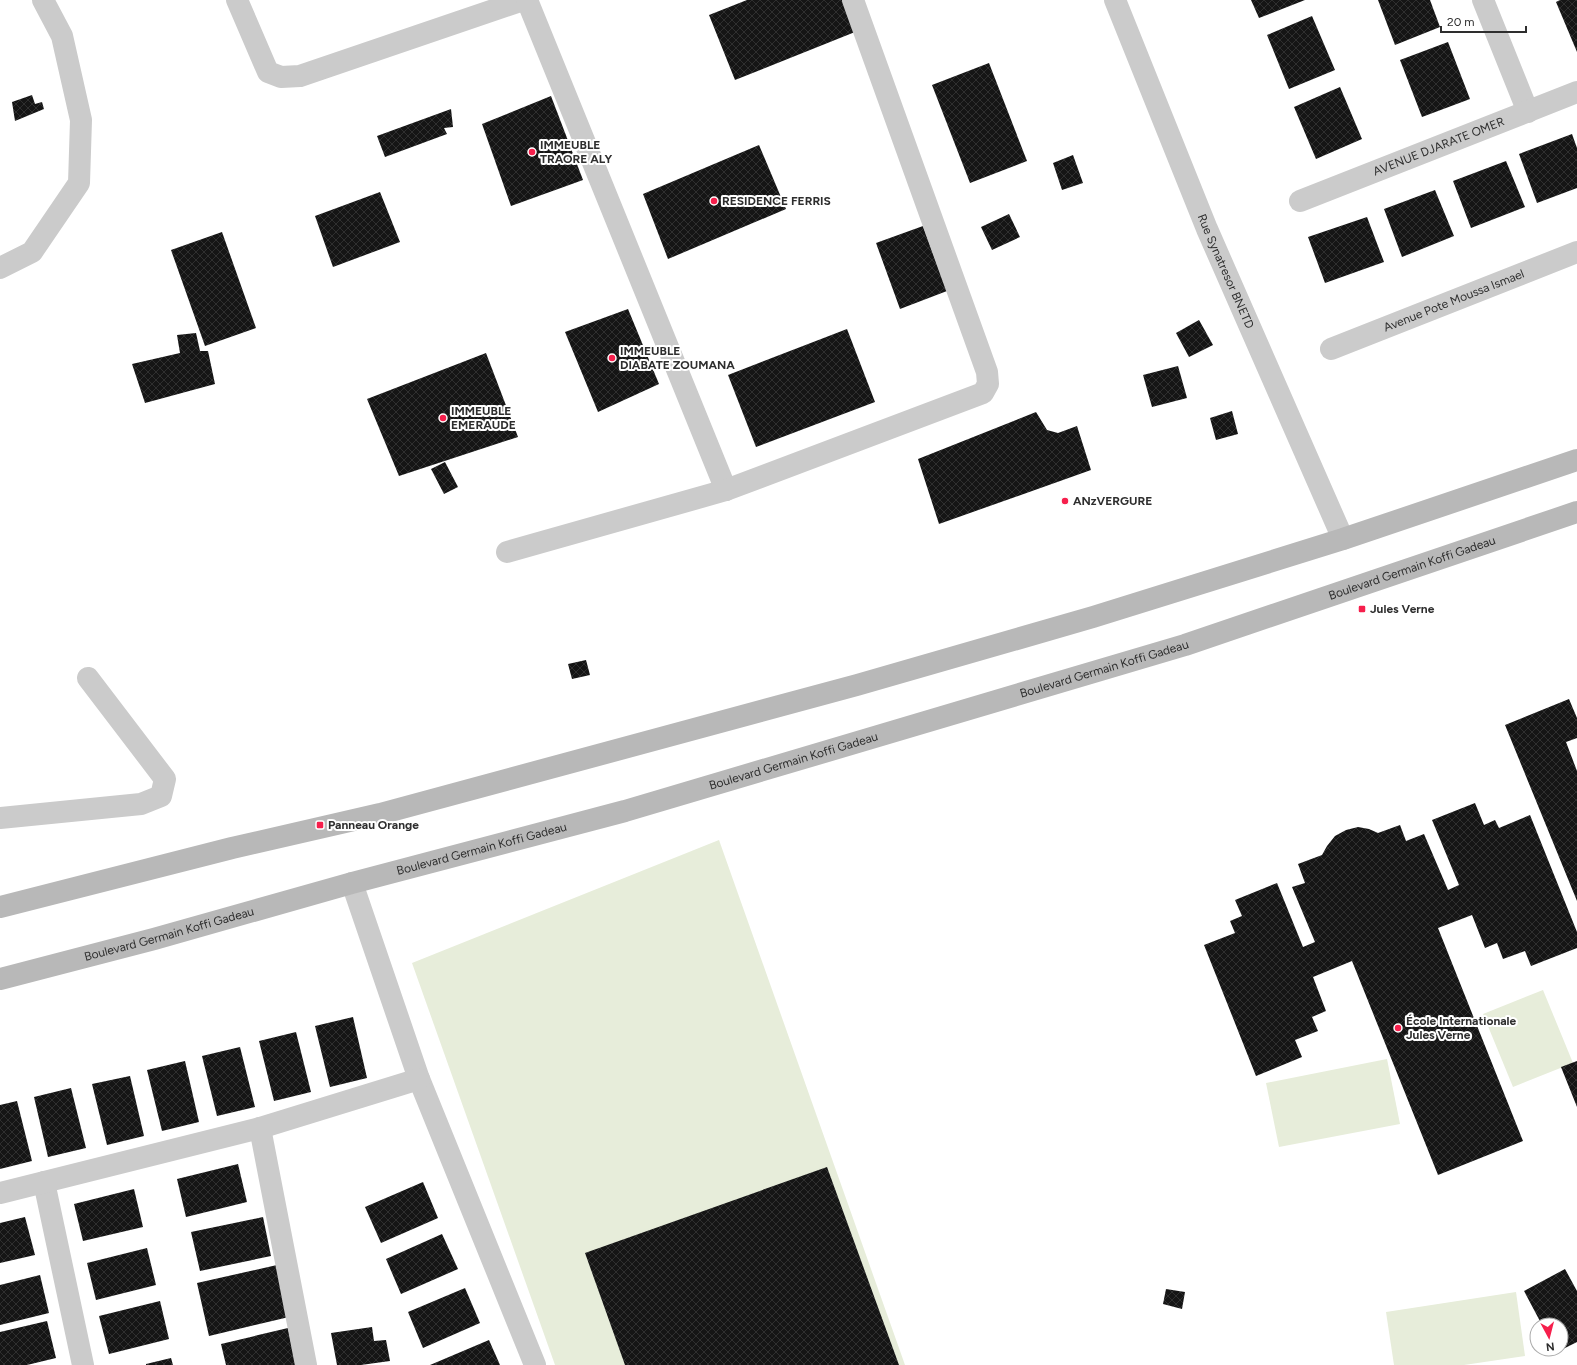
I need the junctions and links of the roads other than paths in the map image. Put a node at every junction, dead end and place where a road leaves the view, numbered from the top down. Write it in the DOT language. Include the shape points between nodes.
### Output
graph roads {
  1 [pos="43,0"];
  2 [pos="237,0"];
  3 [pos="523,0"];
  4 [pos="527,0"];
  5 [pos="853,0"];
  6 [pos="1115,0"];
  7 [pos="1483,0"];
  8 [pos="1577,92"];
  9 [pos="1528,112"];
  10 [pos="1300,201"];
  11 [pos="1577,252"];
  12 [pos="0,268"];
  13 [pos="1331,349"];
  14 [pos="1577,460"];
  15 [pos="726,490"];
  16 [pos="1577,512"];
  17 [pos="1343,539"];
  18 [pos="507,552"];
  19 [pos="88,678"];
  20 [pos="0,818"];
  21 [pos="352,883"];
  22 [pos="0,907"];
  23 [pos="0,979"];
  24 [pos="419,1079"];
  25 [pos="260,1128"];
  26 [pos="44,1182"];
  27 [pos="0,1193"];
  28 [pos="83,1365"];
  29 [pos="306,1365"];
  30 [pos="535,1365"];
  1 -- 12 [label="street" via="62,36 81,120 78,183 32,252"];
  2 -- 3 [label="street" via="268,72 281,77 300,76"];
  4 -- 15 [label="street"];
  5 -- 15 [label="street" via="987,372 988,384 983,393"];
  6 -- 17 [label="street, Rue Synatresor BNETD" via="1207,229"];
  7 -- 9 [label="street"];
  8 -- 9 [label="street, AVENUE DJARATE OMER"];
  9 -- 10 [label="street, AVENUE DJARATE OMER"];
  11 -- 13 [label="street, Avenue Pote Moussa Ismael"];
  14 -- 17 [label="main road"];
  15 -- 18 [label="street"];
  16 -- 21 [label="main road, Boulevard Germain Koffi Gadeau" via="1185,645 625,811"];
  17 -- 22 [label="main road" via="1092,617 857,685 380,814"];
  19 -- 20 [label="street" via="164,779 161,796 141,804"];
  21 -- 23 [label="main road, Boulevard Germain Koffi Gadeau"];
  21 -- 24 [label="street"];
  24 -- 25 [label="street"];
  24 -- 30 [label="street"];
  25 -- 26 [label="street"];
  25 -- 29 [label="street"];
  26 -- 27 [label="street"];
  26 -- 28 [label="street"];
}
